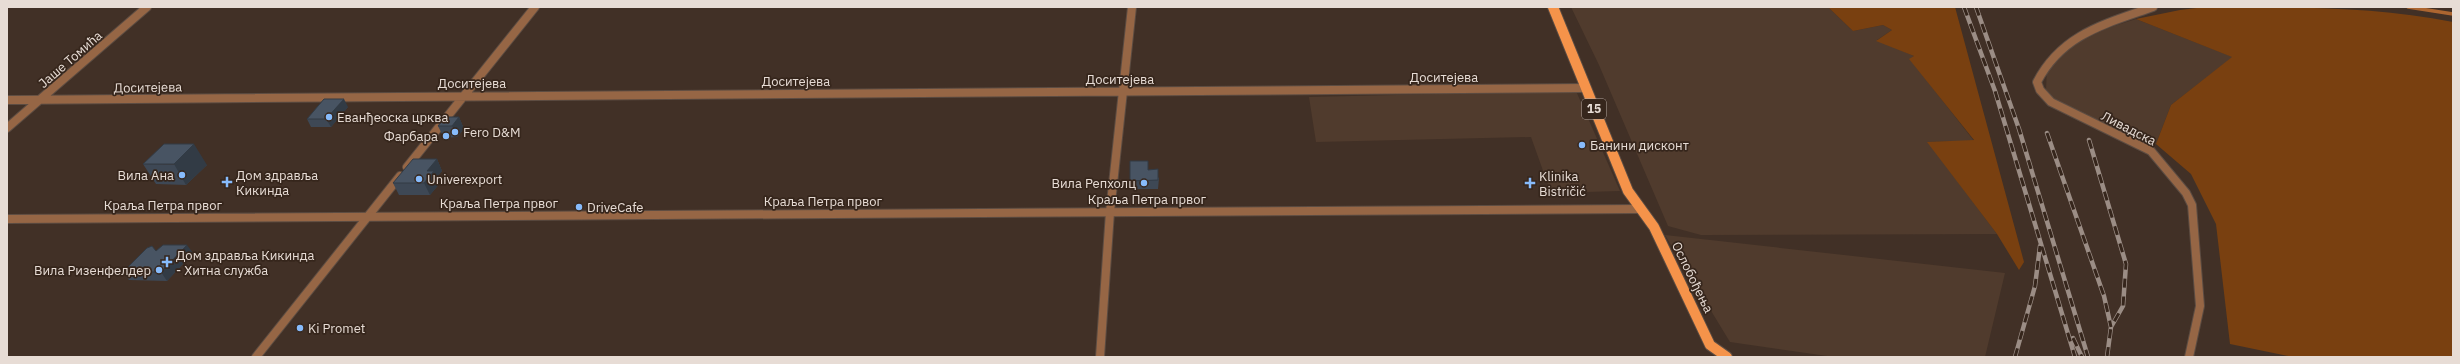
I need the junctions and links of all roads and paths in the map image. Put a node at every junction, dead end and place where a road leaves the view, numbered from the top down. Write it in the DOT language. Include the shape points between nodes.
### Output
graph roads {
  1 [pos="147,7"];
  2 [pos="535,7"];
  3 [pos="1132,7"];
  4 [pos="1553,7"];
  5 [pos="2153,7"];
  6 [pos="1586,88"];
  7 [pos="1124,91"];
  8 [pos="464,95"];
  9 [pos="7,100"];
  10 [pos="41,100"];
  11 [pos="7,128"];
  12 [pos="1640,209"];
  13 [pos="1110,212"];
  14 [pos="367,216"];
  15 [pos="7,219"];
  16 [pos="1725,356"];
  17 [pos="256,357"];
  18 [pos="1100,357"];
  19 [pos="2189,357"];
  1 -- 10 [label="street, Јаше Томића"];
  2 -- 8 [label="street"];
  3 -- 7 [label="street"];
  4 -- 6 [label="main road, 15"];
  5 -- 19 [label="street, Ливадска" via="2090,29 2063,46 2043,66 2037,82 2040,90 2051,102 2151,151 2186,193 2192,205 2200,306"];
  6 -- 7 [label="street, Доситејева"];
  6 -- 12 [label="main road, 15" via="1628,191"];
  7 -- 8 [label="street, Доситејева"];
  7 -- 13 [label="street"];
  8 -- 10 [label="street, Доситејева"];
  8 -- 14 [label="street"];
  9 -- 10 [label="street, Доситејева"];
  10 -- 11 [label="street, Јаше Томића"];
  12 -- 13 [label="street, Краља Петра првог"];
  12 -- 16 [label="main road, Ослобођења / 15" via="1654,226 1710,345"];
  13 -- 14 [label="street, Краља Петра првог"];
  13 -- 18 [label="street"];
  14 -- 15 [label="street, Краља Петра првог"];
  14 -- 17 [label="street"];
}
